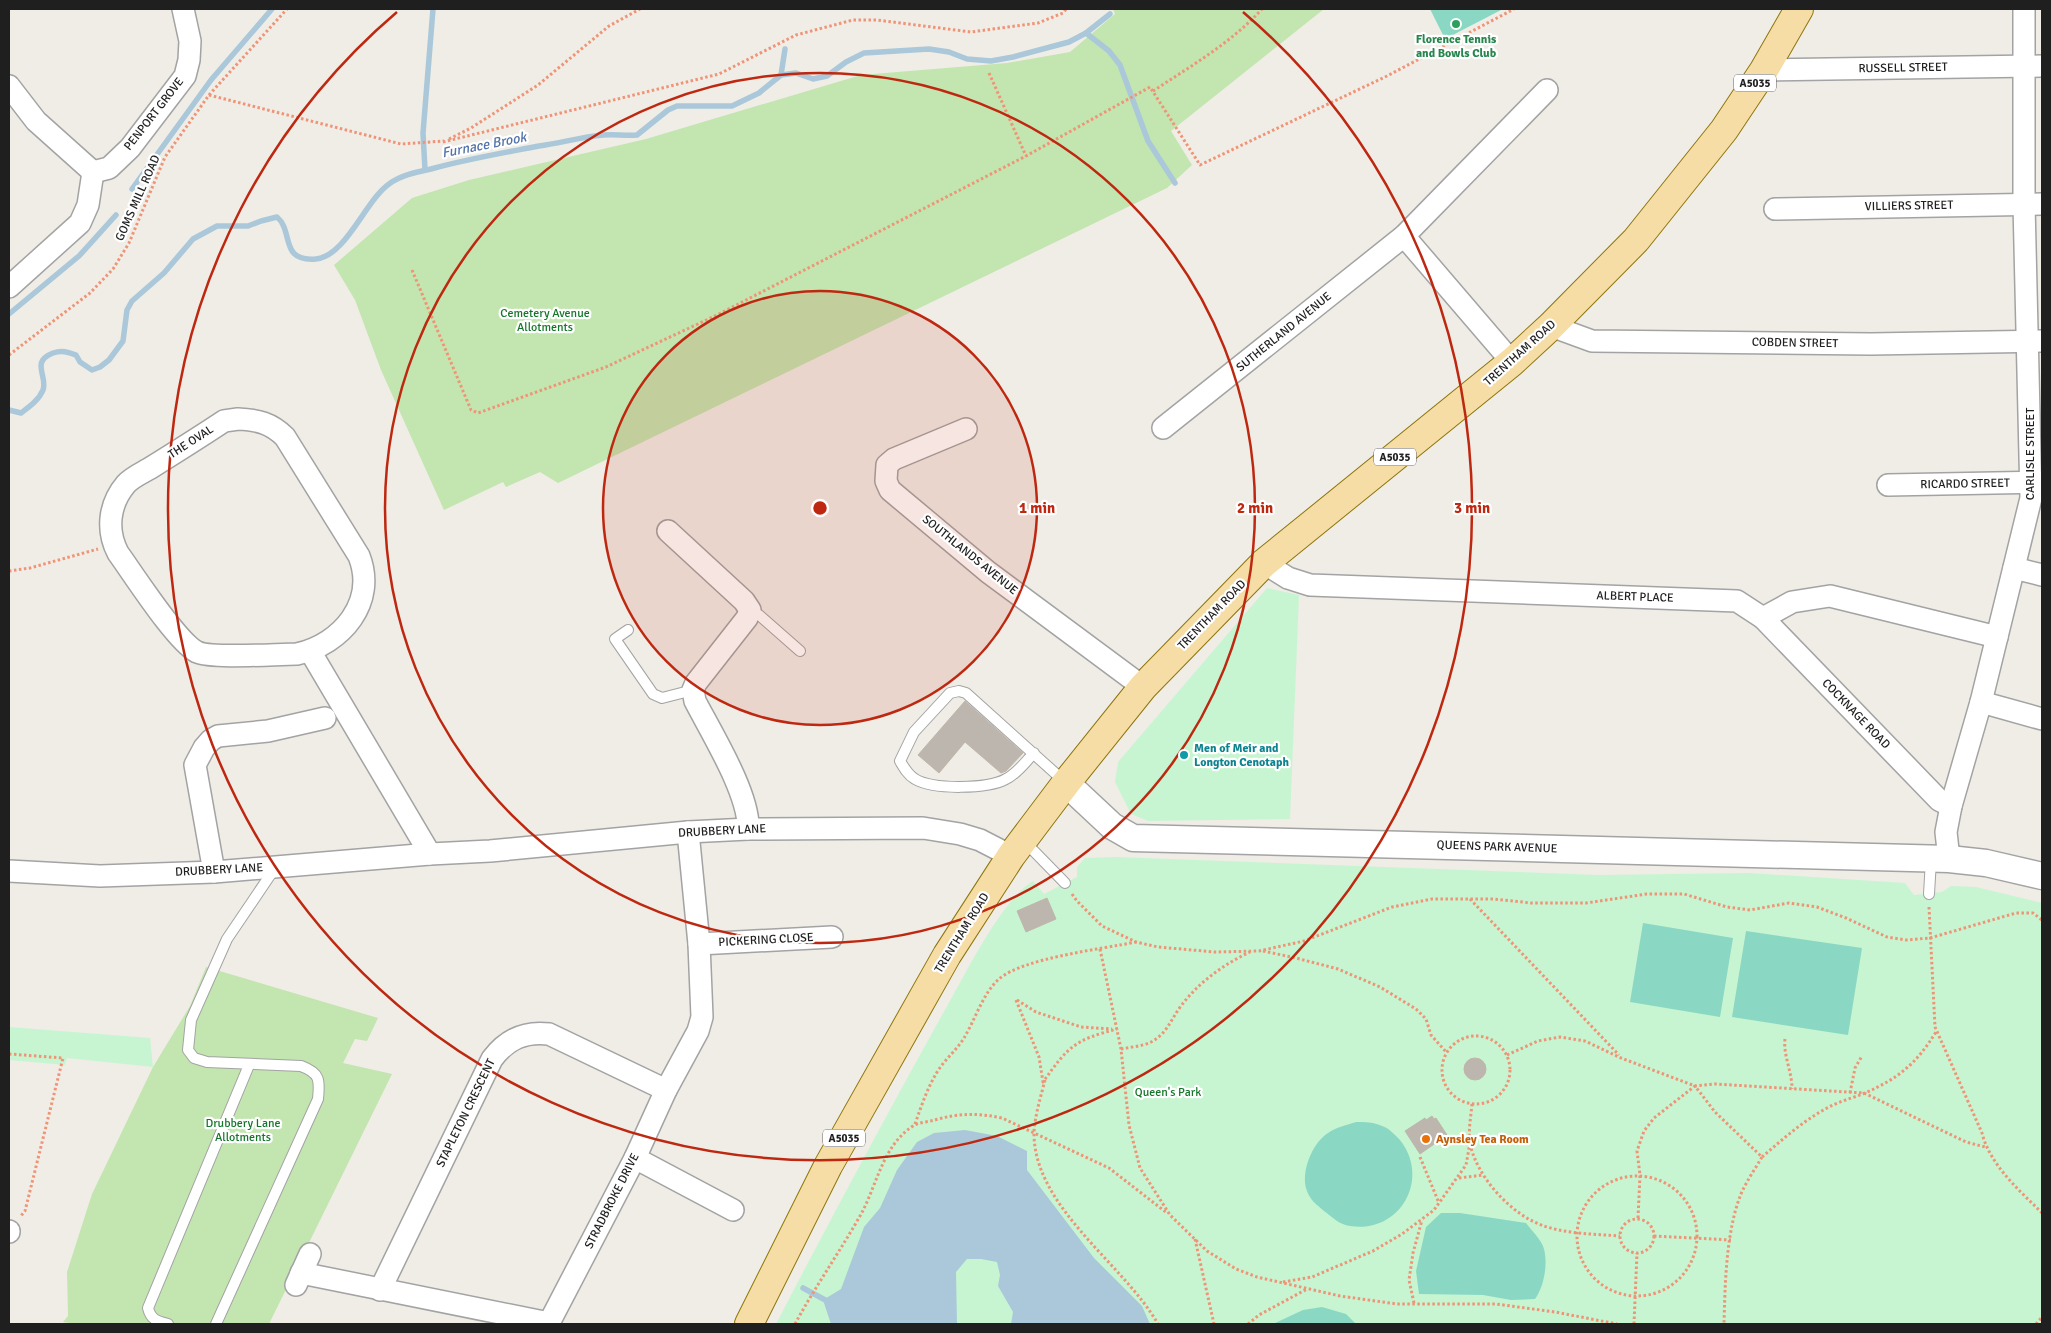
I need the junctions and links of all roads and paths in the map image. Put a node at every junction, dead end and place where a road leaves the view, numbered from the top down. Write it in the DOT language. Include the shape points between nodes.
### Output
graph roads {
  1 [pos="183,9"];
  2 [pos="287,9"];
  3 [pos="640,9"];
  4 [pos="1066,9"];
  5 [pos="1262,9"];
  6 [pos="1514,9"];
  7 [pos="1799,9"];
  8 [pos="2024,9"];
  9 [pos="2033,66"];
  10 [pos="1764,70"];
  11 [pos="989,73"];
  12 [pos="9,86"];
  13 [pos="1547,90"];
  14 [pos="1153,91"];
  15 [pos="209,95"];
  16 [pos="443,142"];
  17 [pos="1026,156"];
  18 [pos="93,172"];
  19 [pos="2033,204"];
  20 [pos="1775,209"];
  21 [pos="1404,236"];
  22 [pos="412,270"];
  23 [pos="9,287"];
  24 [pos="1551,326"];
  25 [pos="2036,341"];
  26 [pos="9,355"];
  27 [pos="1512,362"];
  28 [pos="1163,428"];
  29 [pos="966,429"];
  30 [pos="2037,482"];
  31 [pos="1888,486"];
  32 [pos="668,531"];
  33 [pos="114,545"];
  34 [pos="1264,562"];
  35 [pos="2014,568"];
  36 [pos="9,571"];
  37 [pos="2042,575"];
  38 [pos="750,610"];
  39 [pos="1763,618"];
  40 [pos="628,630"];
  41 [pos="1997,637"];
  42 [pos="310,651"];
  43 [pos="800,651"];
  44 [pos="1143,687"];
  45 [pos="693,690"];
  46 [pos="1981,702"];
  47 [pos="325,718"];
  48 [pos="2042,719"];
  49 [pos="1034,752"];
  50 [pos="1066,782"];
  51 [pos="1951,806"];
  52 [pos="748,829"];
  53 [pos="688,832"];
  54 [pos="1017,848"];
  55 [pos="430,854"];
  56 [pos="1940,859"];
  57 [pos="276,867"];
  58 [pos="9,870"];
  59 [pos="214,872"];
  60 [pos="2042,876"];
  61 [pos="1065,883"];
  62 [pos="1929,894"];
  63 [pos="1470,899"];
  64 [pos="2042,920"];
  65 [pos="832,938"];
  66 [pos="1930,938"];
  67 [pos="1136,942"];
  68 [pos="699,944"];
  69 [pos="1100,949"];
  70 [pos="1252,951"];
  71 [pos="1259,951"];
  72 [pos="1117,1029"];
  73 [pos="1936,1032"];
  74 [pos="1785,1039"];
  75 [pos="1121,1049"];
  76 [pos="1447,1053"];
  77 [pos="9,1054"];
  78 [pos="1507,1055"];
  79 [pos="1862,1056"];
  80 [pos="1621,1058"];
  81 [pos="249,1065"];
  82 [pos="1045,1080"];
  83 [pos="1695,1086"];
  84 [pos="1792,1089"];
  85 [pos="666,1090"];
  86 [pos="1850,1093"];
  87 [pos="1864,1094"];
  88 [pos="1472,1104"];
  89 [pos="915,1124"];
  90 [pos="1034,1132"];
  91 [pos="1470,1143"];
  92 [pos="1985,1147"];
  93 [pos="1420,1157"];
  94 [pos="635,1158"];
  95 [pos="1762,1158"];
  96 [pos="1483,1175"];
  97 [pos="1640,1175"];
  98 [pos="1458,1178"];
  99 [pos="1440,1203"];
  100 [pos="734,1210"];
  101 [pos="2042,1213"];
  102 [pos="1170,1215"];
  103 [pos="1638,1218"];
  104 [pos="1422,1219"];
  105 [pos="9,1232"];
  106 [pos="1577,1233"];
  107 [pos="1620,1236"];
  108 [pos="1654,1236"];
  109 [pos="1697,1238"];
  110 [pos="1195,1239"];
  111 [pos="1731,1240"];
  112 [pos="1637,1253"];
  113 [pos="310,1254"];
  114 [pos="1277,1282"];
  115 [pos="1308,1289"];
  116 [pos="380,1290"];
  117 [pos="1635,1296"];
  118 [pos="1414,1303"];
  119 [pos="2042,1317"];
  120 [pos="168,1324"];
  121 [pos="216,1324"];
  122 [pos="551,1324"];
  123 [pos="749,1324"];
  124 [pos="795,1324"];
  125 [pos="1158,1324"];
  126 [pos="1214,1324"];
  127 [pos="1248,1324"];
  128 [pos="1617,1324"];
  129 [pos="1634,1324"];
  130 [pos="1724,1324"];
  131 [pos="2036,1324"];
  1 -- 18 [label="street, PENPORT GROVE" via="190,41 185,76 130,148 109,168"];
  2 -- 15 [label="path, GOMS MILL ROAD"];
  3 -- 16 [label="path" via="609,26 538,85"];
  4 -- 16 [label="path" via="1038,23 971,32 877,20 852,20 796,34 719,74"];
  5 -- 14 [label="path" via="1247,26 1219,48"];
  6 -- 14 [label="path" via="1387,76 1200,165"];
  7 -- 10 [label="main road, TRENTHAM ROAD / A5035"];
  8 -- 9 [label="street, CARLISLE STREET"];
  9 -- 10 [label="street, RUSSELL STREET"];
  9 -- 19 [label="street, CARLISLE STREET"];
  10 -- 24 [label="main road, TRENTHAM ROAD / A5035" via="1724,130 1636,240"];
  11 -- 17 [label="path"];
  12 -- 18 [label="street" via="36,121"];
  13 -- 21 [label="street, SUTHERLAND AVENUE"];
  14 -- 17 [label="path" via="1150,87 1136,94"];
  15 -- 16 [label="path" via="401,144"];
  15 -- 26 [label="path, GOMS MILL ROAD" via="165,157 113,270 90,293"];
  17 -- 22 [label="path" via="709,319 606,367 478,413 470,410"];
  18 -- 23 [label="street" via="88,205 80,223"];
  19 -- 20 [label="street, VILLIERS STREET"];
  19 -- 25 [label="street, CARLISLE STREET"];
  21 -- 27 [label="street"];
  21 -- 28 [label="street, SUTHERLAND AVENUE"];
  24 -- 25 [label="street, COBDEN STREET" via="1592,341 1871,344"];
  24 -- 27 [label="main road, TRENTHAM ROAD / A5035"];
  25 -- 30 [label="street, CARLISLE STREET"];
  27 -- 34 [label="main road, TRENTHAM ROAD / A5035"];
  29 -- 44 [label="street, SOUTHLANDS AVENUE" via="894,458 886,465 886,481 890,490 988,572"];
  30 -- 31 [label="street, RICARDO STREET"];
  30 -- 35 [label="street, CARLISLE STREET"];
  32 -- 38 [label="street"];
  33 -- 36 [label="path"];
  33 -- 42 [label="street, THE OVAL" via="178,635 198,652 212,655"];
  33 -- 42 [label="street, THE OVAL" via="112,511 127,483 224,421 256,420 271,426 285,437 359,556 365,577 360,604 348,622 333,639"];
  34 -- 39 [label="street, ALBERT PLACE" via="1288,578 1310,585 1737,601"];
  34 -- 44 [label="main road, TRENTHAM ROAD / A5035"];
  35 -- 37 [label="street"];
  35 -- 41 [label="street, CARLISLE STREET"];
  38 -- 43 [label="lane"];
  38 -- 45 [label="street"];
  39 -- 41 [label="street" via="1792,602 1830,596"];
  39 -- 51 [label="street, COCKNAGE ROAD" via="1939,800"];
  40 -- 45 [label="lane" via="615,639 653,694 662,698"];
  41 -- 46 [label="street, CARLISLE STREET"];
  42 -- 55 [label="street"];
  44 -- 50 [label="main road, TRENTHAM ROAD / A5035"];
  45 -- 52 [label="street" via="695,701 742,794 749,819"];
  46 -- 48 [label="street"];
  46 -- 51 [label="street, CARLISLE STREET"];
  47 -- 59 [label="street" via="296,717 268,731 218,736 199,756 195,765"];
  49 -- 49 [label="lane" via="1013,776 995,784 979,786 937,785 915,779 900,761 914,732 950,693 959,690"];
  49 -- 50 [label="lane"];
  50 -- 54 [label="main road, TRENTHAM ROAD / A5035"];
  50 -- 56 [label="street, QUEENS PARK AVENUE" via="1112,826 1133,838"];
  51 -- 56 [label="street, CARLISLE STREET"];
  52 -- 53 [label="street, DRUBBERY LANE"];
  52 -- 54 [label="street, DRUBBERY LANE" via="923,828"];
  53 -- 55 [label="street, DRUBBERY LANE"];
  53 -- 68 [label="street, STRADBROKE DRIVE"];
  54 -- 61 [label="lane"];
  54 -- 123 [label="main road, TRENTHAM ROAD / A5035" via="947,955 828,1166"];
  55 -- 57 [label="street, DRUBBERY LANE"];
  56 -- 60 [label="street" via="1986,863"];
  56 -- 62 [label="lane"];
  57 -- 59 [label="street, DRUBBERY LANE"];
  57 -- 81 [label="lane" via="227,939 191,1020 187,1044 194,1058"];
  58 -- 59 [label="street, DRUBBERY LANE" via="100,876"];
  61 -- 67 [label="path" via="1077,902 1102,926"];
  62 -- 66 [label="path"];
  63 -- 66 [label="path" via="1586,903 1647,894 1684,894 1727,907 1750,910 1789,903 1817,906 1887,937 1906,940"];
  63 -- 71 [label="path" via="1432,899 1392,907 1304,941"];
  63 -- 80 [label="path"];
  64 -- 66 [label="path" via="2033,913 2016,913"];
  65 -- 68 [label="street, PICKERING CLOSE"];
  66 -- 73 [label="path"];
  67 -- 69 [label="path"];
  67 -- 70 [label="path" via="1216,952"];
  68 -- 85 [label="street, STRADBROKE DRIVE" via="702,1017 698,1031"];
  69 -- 72 [label="path"];
  69 -- 89 [label="path" via="1045,960 1016,969 999,979 982,1002 955,1052 936,1073"];
  70 -- 71 [label="path"];
  70 -- 75 [label="path" via="1233,959 1192,993 1162,1035 1151,1042"];
  71 -- 76 [label="path" via="1338,969 1380,987 1421,1014 1431,1035"];
  72 -- 75 [label="path"];
  72 -- 82 [label="path" via="1089,1036 1070,1048"];
  72 -- 82 [label="path" via="1081,1027 1036,1012 1016,1000 1039,1057 1043,1082"];
  73 -- 87 [label="path" via="1924,1051 1899,1076"];
  73 -- 92 [label="path" via="1982,1133"];
  74 -- 84 [label="path"];
  75 -- 102 [label="path" via="1129,1125 1140,1168"];
  76 -- 78 [label="path" via="1462,1040 1482,1037 1492,1040"];
  76 -- 88 [label="path" via="1442,1075 1446,1086 1452,1095"];
  77 -- 105 [label="path" via="63,1058 25,1211"];
  78 -- 80 [label="path" via="1538,1041 1560,1037 1585,1041"];
  78 -- 88 [label="path" via="1509,1079 1504,1090 1485,1104"];
  79 -- 86 [label="path" via="1855,1068"];
  80 -- 83 [label="path"];
  81 -- 120 [label="lane" via="148,1308 155,1320"];
  81 -- 121 [label="lane" via="301,1066 312,1070 317,1076 318,1099"];
  82 -- 90 [label="path"];
  83 -- 84 [label="path" via="1715,1084"];
  83 -- 95 [label="path" via="1715,1112"];
  83 -- 97 [label="path" via="1654,1118 1644,1131 1637,1151"];
  84 -- 86 [label="path"];
  85 -- 94 [label="street, STRADBROKE DRIVE"];
  85 -- 116 [label="street, STAPLETON CRESCENT" via="549,1034 535,1032 509,1041 492,1058"];
  86 -- 87 [label="path"];
  87 -- 92 [label="path" via="1966,1142"];
  87 -- 95 [label="path" via="1830,1106 1804,1122"];
  88 -- 91 [label="path"];
  89 -- 90 [label="path" via="949,1116 984,1114"];
  89 -- 124 [label="path" via="900,1136 885,1159 860,1216"];
  90 -- 102 [label="path" via="1110,1168"];
  90 -- 125 [label="path" via="1038,1158 1048,1187 1104,1258 1148,1305"];
  91 -- 96 [label="path"];
  91 -- 98 [label="path" via="1466,1165"];
  92 -- 101 [label="path" via="2012,1183"];
  93 -- 99 [label="path"];
  94 -- 100 [label="street"];
  94 -- 122 [label="street, STRADBROKE DRIVE"];
  95 -- 111 [label="path" via="1741,1194"];
  96 -- 98 [label="path"];
  96 -- 106 [label="path" via="1523,1216 1543,1226"];
  97 -- 103 [label="path"];
  97 -- 106 [label="path" via="1622,1177 1604,1185 1590,1198 1580,1215"];
  97 -- 109 [label="path" via="1663,1181 1682,1195 1694,1214"];
  98 -- 99 [label="path"];
  99 -- 104 [label="path"];
  102 -- 110 [label="path"];
  103 -- 107 [label="path" via="1623,1225"];
  103 -- 108 [label="path" via="1650,1224"];
  104 -- 114 [label="path" via="1373,1251 1312,1277"];
  104 -- 118 [label="path" via="1412,1253 1409,1280"];
  106 -- 107 [label="path"];
  106 -- 117 [label="path" via="1579,1252 1587,1269 1600,1283 1617,1292"];
  107 -- 112 [label="path" via="1627,1250"];
  108 -- 109 [label="path"];
  108 -- 112 [label="path" via="1646,1251"];
  109 -- 111 [label="path"];
  109 -- 117 [label="path" via="1695,1253 1678,1280 1665,1289"];
  110 -- 114 [label="path" via="1236,1269"];
  110 -- 126 [label="path"];
  111 -- 130 [label="path"];
  112 -- 117 [label="path"];
  113 -- 116 [label="street, STRADBROKE DRIVE" via="298,1280"];
  114 -- 115 [label="path"];
  115 -- 118 [label="path" via="1397,1304"];
  115 -- 127 [label="path"];
  116 -- 122 [label="street, STRADBROKE DRIVE"];
  117 -- 129 [label="path"];
  118 -- 128 [label="path" via="1496,1304"];
  119 -- 131 [label="path"];
}
